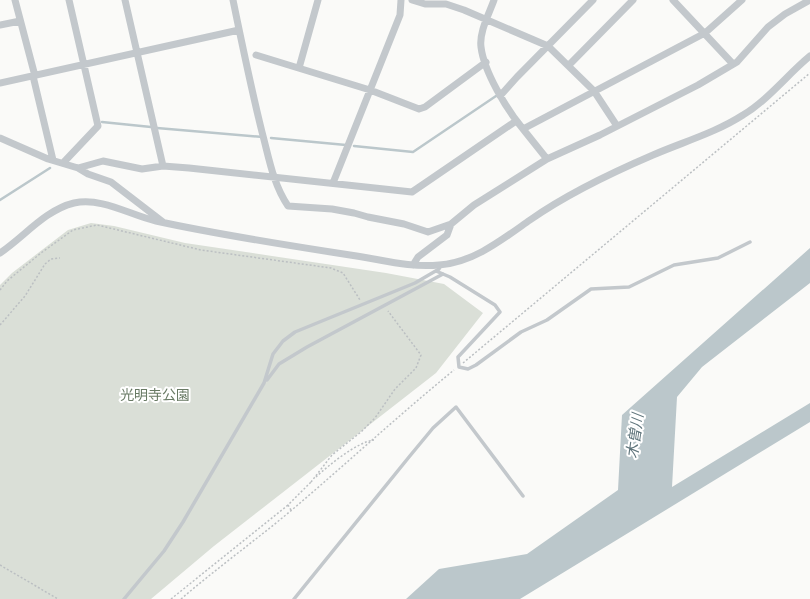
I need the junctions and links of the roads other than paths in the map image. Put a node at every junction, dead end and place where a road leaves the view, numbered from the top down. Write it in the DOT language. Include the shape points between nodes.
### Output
graph roads {
  1 [pos="16,0"];
  2 [pos="69,0"];
  3 [pos="124,0"];
  4 [pos="232,0"];
  5 [pos="318,0"];
  6 [pos="401,0"];
  7 [pos="412,0"];
  8 [pos="494,0"];
  9 [pos="633,0"];
  10 [pos="673,0"];
  11 [pos="742,0"];
  12 [pos="810,0"];
  13 [pos="590,1"];
  14 [pos="20,21"];
  15 [pos="487,21"];
  16 [pos="0,25"];
  17 [pos="239,30"];
  18 [pos="705,33"];
  19 [pos="548,46"];
  20 [pos="137,53"];
  21 [pos="256,55"];
  22 [pos="810,56"];
  23 [pos="486,62"];
  24 [pos="569,64"];
  25 [pos="733,64"];
  26 [pos="84,65"];
  27 [pos="299,68"];
  28 [pos="34,76"];
  29 [pos="0,83"];
  30 [pos="370,90"];
  31 [pos="594,91"];
  32 [pos="500,96"];
  33 [pos="516,121"];
  34 [pos="617,126"];
  35 [pos="523,129"];
  36 [pos="0,138"];
  37 [pos="547,159"];
  38 [pos="53,160"];
  39 [pos="63,163"];
  40 [pos="163,166"];
  41 [pos="78,168"];
  42 [pos="274,178"];
  43 [pos="333,183"];
  44 [pos="164,223"];
  45 [pos="451,224"];
  46 [pos="750,242"];
  47 [pos="0,253"];
  48 [pos="413,265"];
  49 [pos="439,268"];
  50 [pos="442,274"];
  51 [pos="264,383"];
  52 [pos="523,496"];
  53 [pos="124,599"];
  54 [pos="294,599"];
  1 -- 14 [label="street"];
  2 -- 26 [label="street"];
  3 -- 20 [label="street"];
  4 -- 17 [label="street"];
  5 -- 27 [label="street"];
  6 -- 30 [label="street" via="400,15"];
  7 -- 15 [label="street" via="425,4 446,4"];
  8 -- 15 [label="street"];
  9 -- 24 [label="street"];
  10 -- 18 [label="street"];
  11 -- 18 [label="street"];
  12 -- 25 [label="street" via="768,27"];
  13 -- 19 [label="street"];
  14 -- 16 [label="street"];
  14 -- 28 [label="street"];
  15 -- 19 [label="street"];
  15 -- 23 [label="street" via="481,46"];
  17 -- 20 [label="street"];
  17 -- 42 [label="street"];
  18 -- 25 [label="street"];
  18 -- 31 [label="street"];
  19 -- 24 [label="street"];
  19 -- 32 [label="street"];
  20 -- 26 [label="street"];
  20 -- 40 [label="street"];
  21 -- 27 [label="street"];
  22 -- 49 [label="street" via="744,115 707,134 653,155 578,192 532,218 509,236 460,262"];
  23 -- 30 [label="street" via="419,109"];
  23 -- 32 [label="street"];
  24 -- 31 [label="street"];
  25 -- 34 [label="street" via="698,85"];
  26 -- 28 [label="street"];
  26 -- 39 [label="street" via="98,126"];
  27 -- 30 [label="street"];
  28 -- 29 [label="street"];
  28 -- 38 [label="street"];
  30 -- 43 [label="street"];
  31 -- 34 [label="street"];
  31 -- 35 [label="street"];
  32 -- 33 [label="street"];
  33 -- 35 [label="street"];
  33 -- 43 [label="street" via="412,192"];
  34 -- 37 [label="street"];
  35 -- 37 [label="street"];
  36 -- 38 [label="street"];
  37 -- 45 [label="street" via="474,204"];
  38 -- 39 [label="street"];
  39 -- 41 [label="street"];
  40 -- 41 [label="street" via="142,169 103,161"];
  40 -- 42 [label="street"];
  41 -- 44 [label="street" via="111,182"];
  42 -- 43 [label="street"];
  42 -- 45 [label="street" via="288,206 354,212 428,232"];
  44 -- 47 [label="street" via="112,206 74,203 56,210"];
  44 -- 48 [label="street" via="223,235"];
  45 -- 48 [label="street" via="447,235 418,257"];
  46 -- 50 [label="lane" via="718,258 674,265 629,287 591,289 547,320 521,332 468,369 459,367 458,357 500,312 495,305"];
  48 -- 49 [label="street"];
  49 -- 50 [label="lane"];
  49 -- 51 [label="lane" via="415,283 295,332 283,341 273,354"];
  50 -- 51 [label="lane" via="356,318 279,364"];
  51 -- 53 [label="lane" via="176,534"];
  52 -- 54 [label="lane" via="456,407 414,451"];
}
